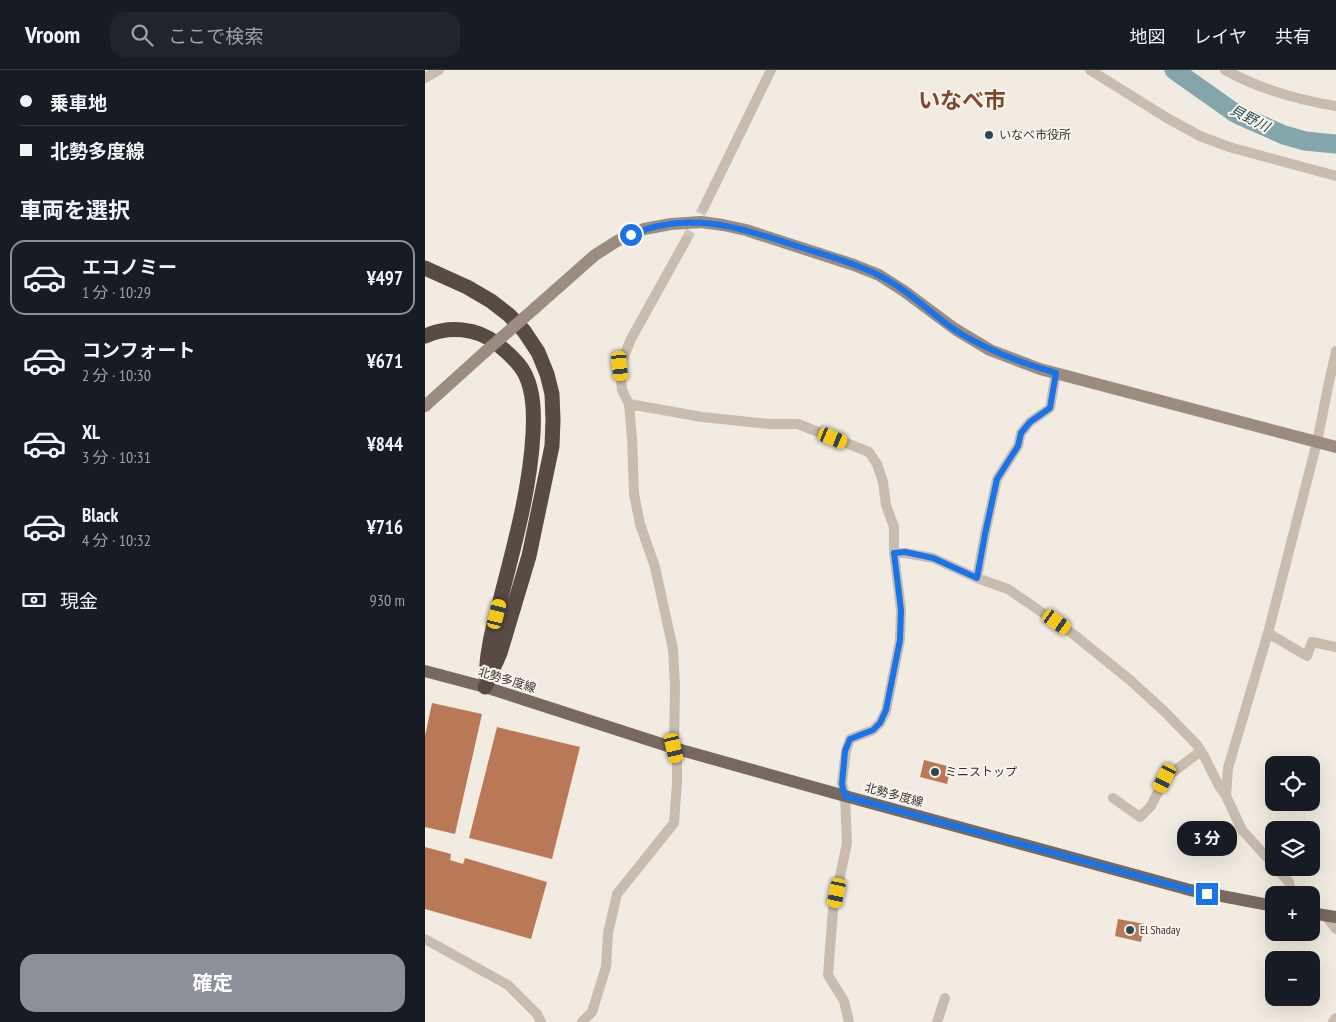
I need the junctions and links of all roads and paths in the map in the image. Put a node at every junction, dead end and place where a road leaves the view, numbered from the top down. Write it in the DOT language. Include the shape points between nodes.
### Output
graph roads {
  1 [pos="439,70"];
  2 [pos="771,70"];
  3 [pos="1090,70"];
  4 [pos="1225,70"];
  5 [pos="425,78"];
  6 [pos="1336,106"];
  7 [pos="1336,176"];
  8 [pos="704,207"];
  9 [pos="686,240"];
  10 [pos="425,268"];
  11 [pos="425,336"];
  12 [pos="1336,352"];
  13 [pos="1056,373"];
  14 [pos="1332,381"];
  15 [pos="629,404"];
  16 [pos="425,406"];
  17 [pos="1317,442"];
  18 [pos="1336,446"];
  19 [pos="894,553"];
  20 [pos="977,578"];
  21 [pos="1268,632"];
  22 [pos="1336,647"];
  23 [pos="425,671"];
  24 [pos="485,687"];
  25 [pos="674,748"];
  26 [pos="1201,751"];
  27 [pos="845,796"];
  28 [pos="1226,796"];
  29 [pos="1113,798"];
  30 [pos="1265,855"];
  31 [pos="1265,904"];
  32 [pos="1330,916"];
  33 [pos="1336,929"];
  34 [pos="425,939"];
  35 [pos="945,998"];
  36 [pos="1336,1018"];
  37 [pos="541,1022"];
  38 [pos="583,1022"];
  39 [pos="849,1022"];
  40 [pos="937,1022"];
  41 [pos="1333,1022"];
  1 -- 5 [label="street"];
  2 -- 8 [label="street"];
  3 -- 7 [label="street" via="1200,136"];
  4 -- 6 [label="street" via="1278,93"];
  9 -- 15 [label="street" via="620,366 623,390"];
  10 -- 24 [label="highway" via="467,287 509,315 525,331 538,352 552,394 552,446 529,556 501,652"];
  11 -- 24 [label="highway" via="463,330 491,339 508,352 525,374 531,392 534,418 532,451 519,526 488,650"];
  12 -- 14 [label="street"];
  13 -- 16 [label="street, bridge" via="990,350 879,275 746,230 701,222 644,229 595,255"];
  13 -- 17 [label="street"];
  13 -- 20 [label="street" via="1050,408 1021,433 1018,446 997,479"];
  14 -- 17 [label="street"];
  15 -- 19 [label="street" via="701,417 798,424 869,452 883,482 886,506 894,528"];
  15 -- 25 [label="street" via="634,494 640,524 655,567 673,649"];
  17 -- 18 [label="street"];
  17 -- 21 [label="street"];
  19 -- 20 [label="street" via="933,558"];
  19 -- 27 [label="street" via="901,610 900,640 886,710 873,730 850,739 845,751 842,784"];
  20 -- 26 [label="street" via="1008,589 1073,634 1150,698"];
  21 -- 22 [label="street" via="1307,656 1312,642"];
  21 -- 28 [label="street" via="1228,768"];
  23 -- 24 [label="main road, 北勢多度線"];
  24 -- 25 [label="main road, 北勢多度線"];
  25 -- 27 [label="main road, 北勢多度線"];
  25 -- 38 [label="street" via="677,782 674,823 617,894 608,933 606,967 593,1012"];
  26 -- 28 [label="street"];
  26 -- 29 [label="street" via="1165,778 1151,806 1140,817"];
  27 -- 31 [label="main road, 北勢多度線" via="1190,890"];
  27 -- 39 [label="street" via="847,843 833,910 828,975 844,1001"];
  28 -- 30 [label="street" via="1242,830"];
  32 -- 33 [label="street"];
  34 -- 37 [label="street" via="508,985"];
  35 -- 40 [label="street"];
  36 -- 41 [label="street"];
}
